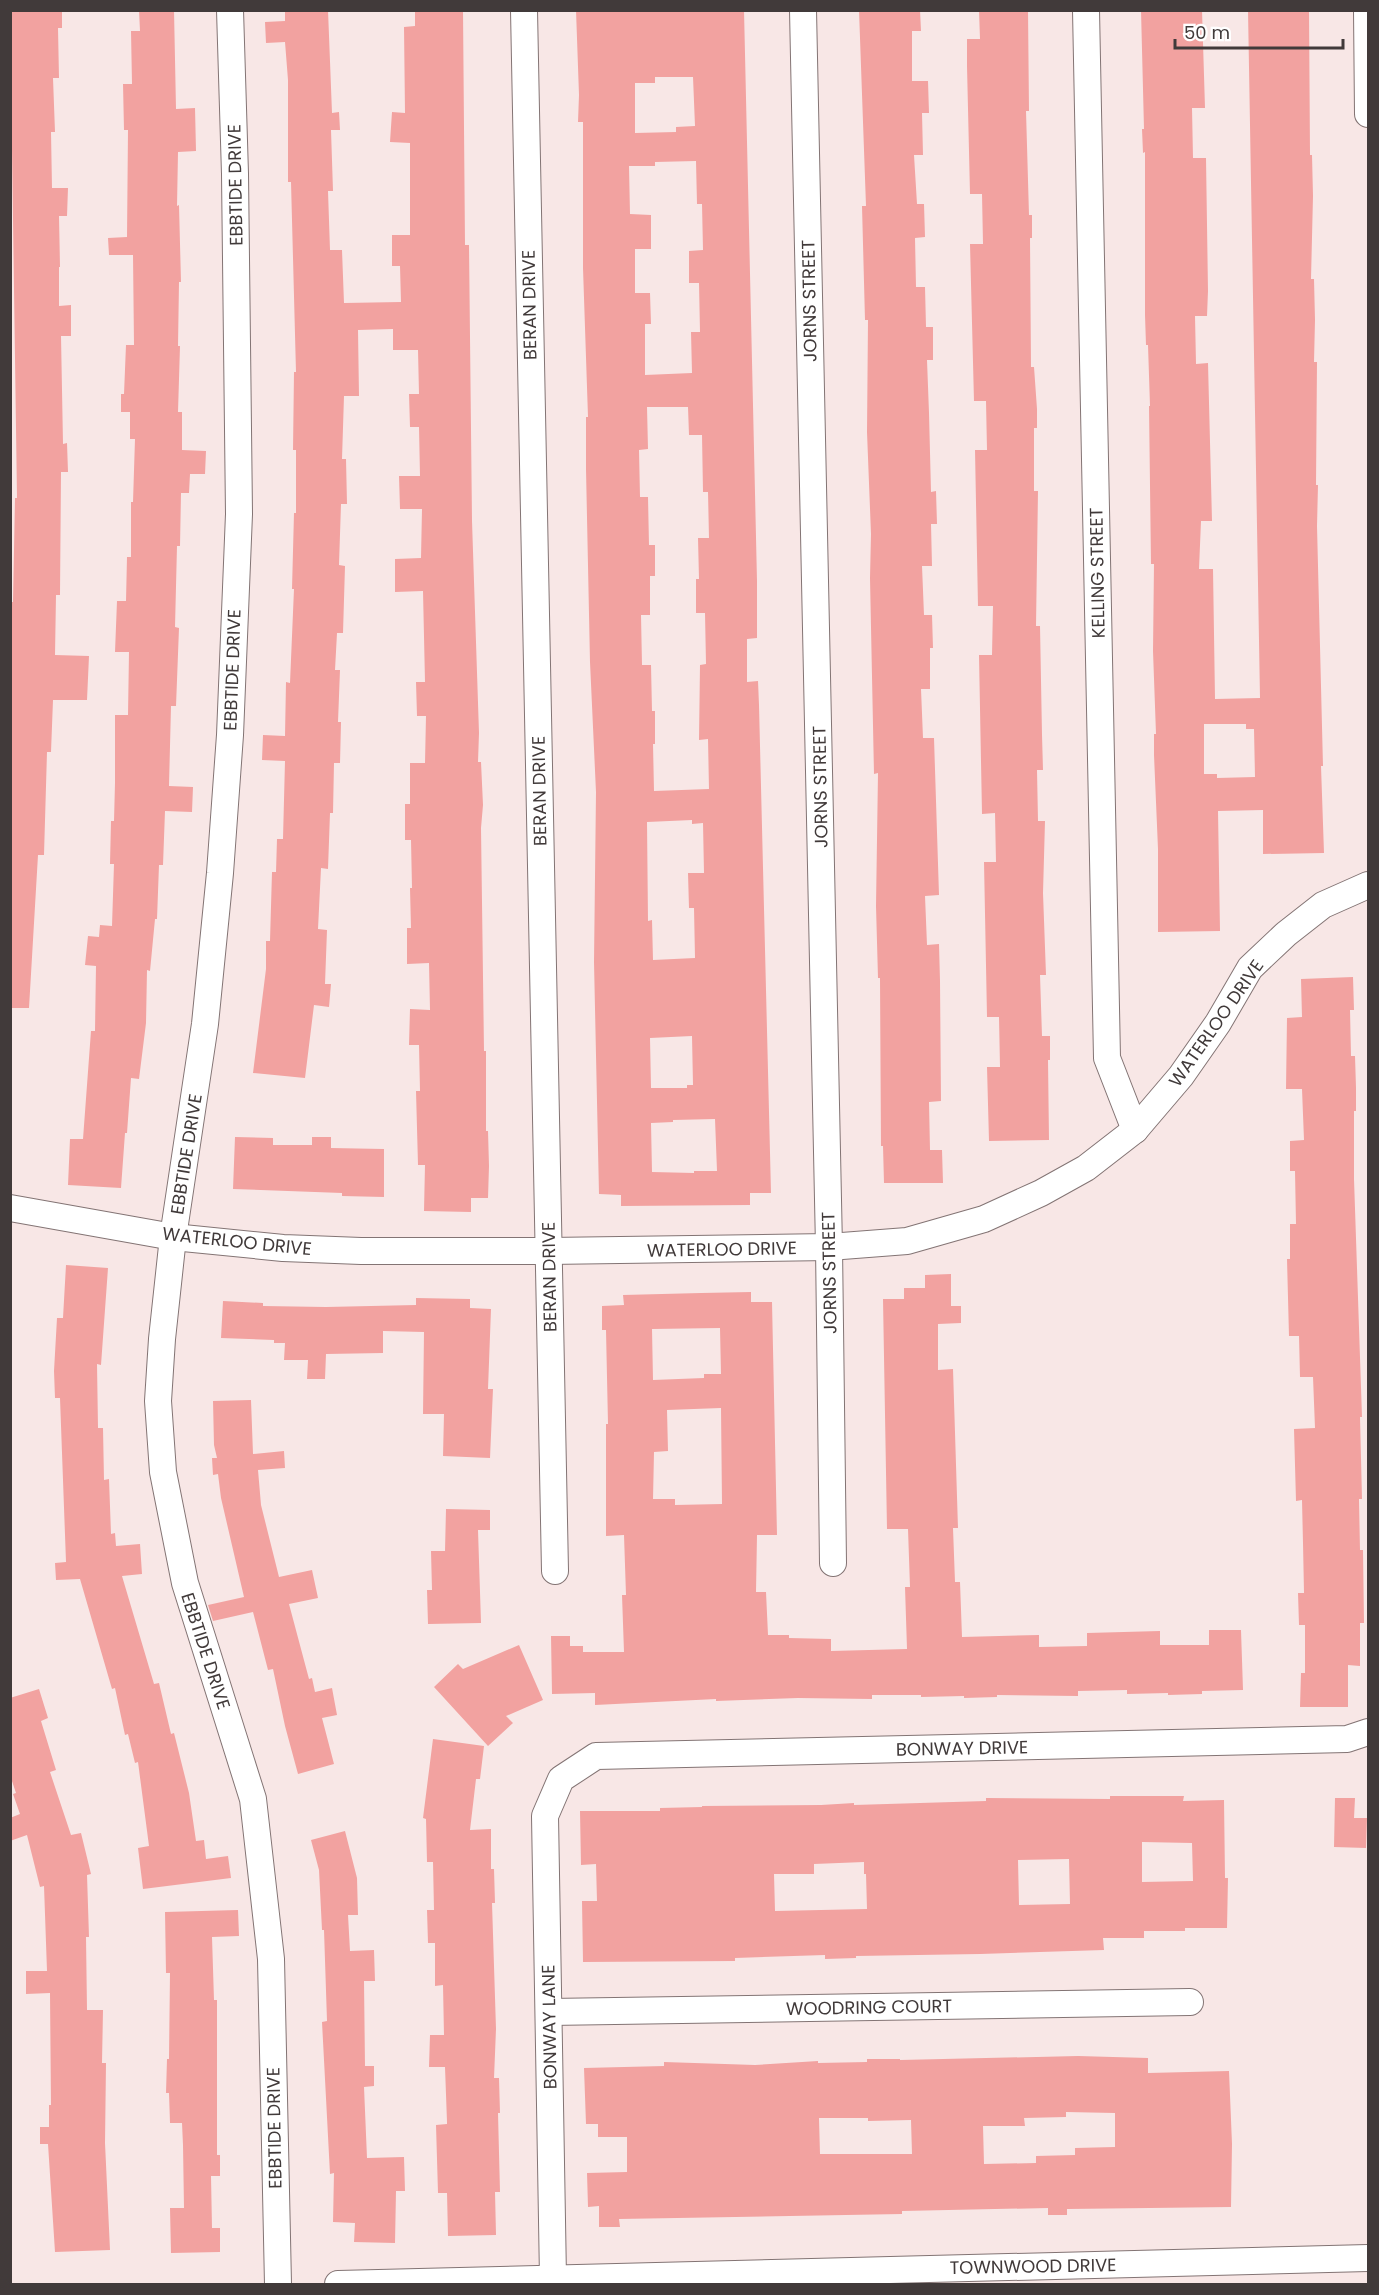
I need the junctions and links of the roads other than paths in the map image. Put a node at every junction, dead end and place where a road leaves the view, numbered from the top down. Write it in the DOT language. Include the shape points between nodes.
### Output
graph roads {
  1 [pos="230,10"];
  2 [pos="524,10"];
  3 [pos="803,10"];
  4 [pos="1086,10"];
  5 [pos="1367,10"];
  6 [pos="1368,114"];
  7 [pos="1368,885"];
  8 [pos="1135,1130"];
  9 [pos="10,1208"];
  10 [pos="173,1237"];
  11 [pos="829,1247"];
  12 [pos="548,1251"];
  13 [pos="833,1563"];
  14 [pos="555,1571"];
  15 [pos="1368,1732"];
  16 [pos="561,1779"];
  17 [pos="1190,2001"];
  18 [pos="549,2012"];
  19 [pos="1368,2258"];
  20 [pos="553,2278"];
  21 [pos="278,2284"];
  22 [pos="338,2284"];
  1 -- 10 [label="street, EBBTIDE DRIVE" via="239,514 230,735 205,1024"];
  2 -- 12 [label="street, BERAN DRIVE"];
  3 -- 11 [label="street, JORNS STREET"];
  4 -- 8 [label="street, KELLING STREET" via="1107,1058"];
  5 -- 6 [label="street"];
  7 -- 8 [label="street, WATERLOO DRIVE" via="1323,905 1250,968 1181,1076"];
  8 -- 11 [label="street, WATERLOO DRIVE" via="1086,1168 984,1219 907,1241"];
  9 -- 10 [label="street, WATERLOO DRIVE"];
  10 -- 12 [label="street, WATERLOO DRIVE" via="361,1251"];
  10 -- 21 [label="street, EBBTIDE DRIVE" via="158,1401 163,1472 185,1583 253,1799 271,1959"];
  11 -- 12 [label="street, WATERLOO DRIVE"];
  11 -- 13 [label="street, JORNS STREET"];
  12 -- 14 [label="street, BERAN DRIVE"];
  15 -- 16 [label="street, BONWAY DRIVE" via="1347,1739 596,1756"];
  16 -- 18 [label="street, BONWAY LANE" via="545,1816"];
  17 -- 18 [label="street, WOODRING COURT"];
  18 -- 20 [label="street, BONWAY LANE"];
  19 -- 20 [label="street, TOWNWOOD DRIVE"];
  20 -- 22 [label="street, TOWNWOOD DRIVE"];
}
